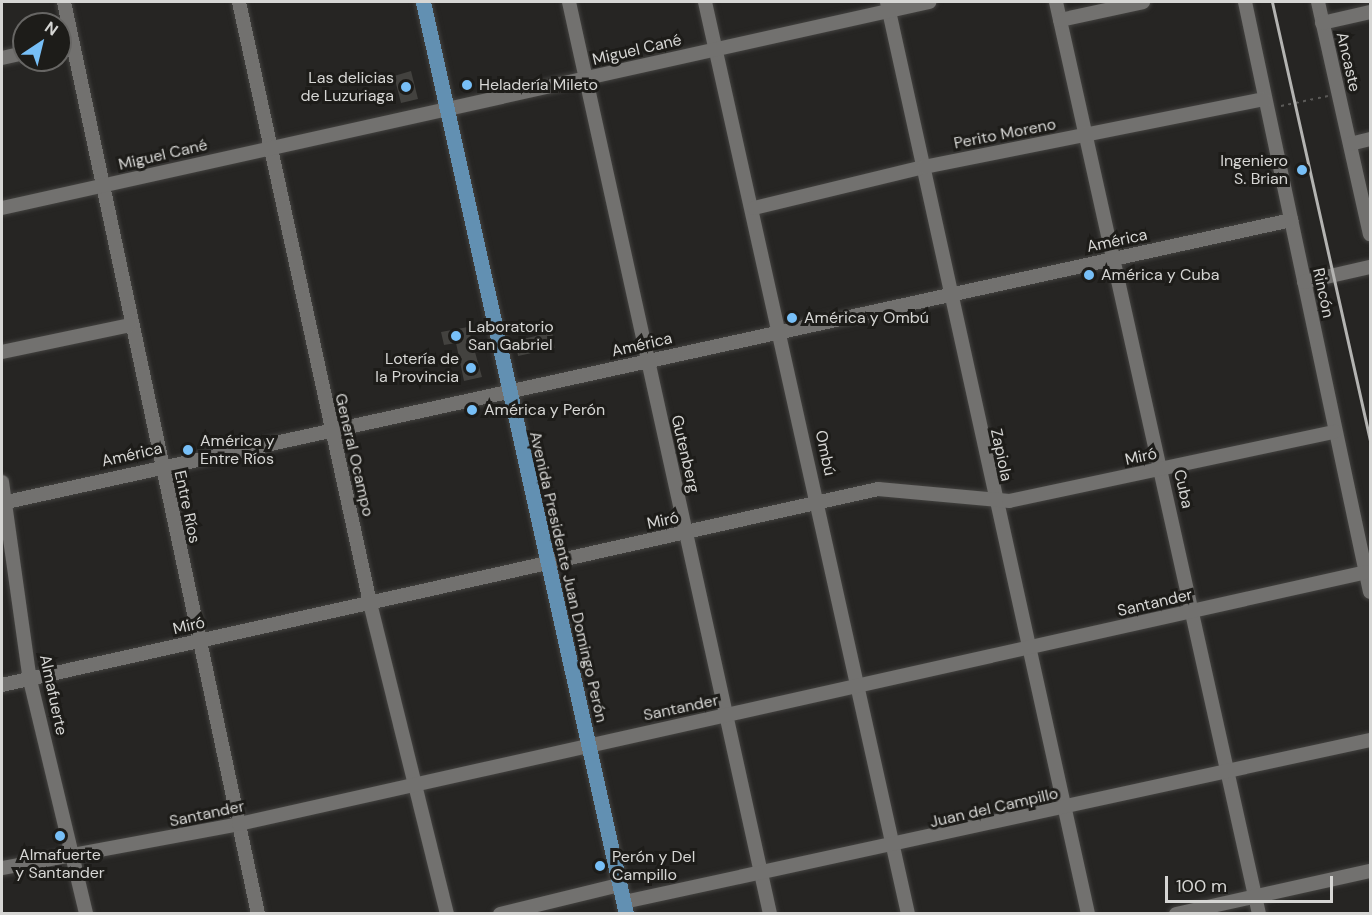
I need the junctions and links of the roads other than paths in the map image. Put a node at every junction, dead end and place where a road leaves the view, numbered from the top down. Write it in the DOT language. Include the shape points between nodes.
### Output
graph roads {
  1 [pos="238,2"];
  2 [pos="423,2"];
  3 [pos="568,2"];
  4 [pos="705,2"];
  5 [pos="928,2"];
  6 [pos="1056,2"];
  7 [pos="1143,2"];
  8 [pos="1245,2"];
  9 [pos="1318,2"];
  10 [pos="888,6"];
  11 [pos="1371,12"];
  12 [pos="1060,20"];
  13 [pos="1322,23"];
  14 [pos="716,49"];
  15 [pos="72,67"];
  16 [pos="585,79"];
  17 [pos="1265,104"];
  18 [pos="446,109"];
  19 [pos="1085,135"];
  20 [pos="1371,140"];
  21 [pos="1350,144"];
  22 [pos="271,148"];
  23 [pos="924,167"];
  24 [pos="102,186"];
  25 [pos="2,208"];
  26 [pos="754,208"];
  27 [pos="1291,220"];
  28 [pos="1371,234"];
  29 [pos="1111,260"];
  30 [pos="1371,267"];
  31 [pos="1304,282"];
  32 [pos="950,294"];
  33 [pos="130,325"];
  34 [pos="781,331"];
  35 [pos="2,352"];
  36 [pos="648,361"];
  37 [pos="508,393"];
  38 [pos="331,429"];
  39 [pos="1335,432"];
  40 [pos="161,465"];
  41 [pos="1162,470"];
  42 [pos="2,482"];
  43 [pos="4,502"];
  44 [pos="995,502"];
  45 [pos="819,503"];
  46 [pos="686,533"];
  47 [pos="547,563"];
  48 [pos="1366,572"];
  49 [pos="1371,592"];
  50 [pos="370,603"];
  51 [pos="1194,611"];
  52 [pos="198,640"];
  53 [pos="1029,649"];
  54 [pos="30,680"];
  55 [pos="2,685"];
  56 [pos="860,687"];
  57 [pos="727,715"];
  58 [pos="1371,740"];
  59 [pos="588,746"];
  60 [pos="1227,772"];
  61 [pos="418,783"];
  62 [pos="1065,809"];
  63 [pos="239,824"];
  64 [pos="892,848"];
  65 [pos="74,858"];
  66 [pos="2,868"];
  67 [pos="1371,871"];
  68 [pos="760,873"];
  69 [pos="619,885"];
  70 [pos="1255,896"];
  71 [pos="625,908"];
  72 [pos="86,914"];
  73 [pos="258,914"];
  74 [pos="447,914"];
  75 [pos="500,914"];
  76 [pos="770,914"];
  77 [pos="908,914"];
  78 [pos="1088,914"];
  79 [pos="1176,914"];
  80 [pos="1259,914"];
  1 -- 22 [label="street, General Ocampo"];
  2 -- 18 [label="main road, Avenida Presidente Juan Domingo Perón"];
  3 -- 16 [label="street, Gutenberg"];
  4 -- 14 [label="street, Ombú"];
  5 -- 10 [label="street, Miguel Cané"];
  6 -- 12 [label="street, Cuba"];
  7 -- 12 [label="street"];
  8 -- 17 [label="street, Rincón"];
  9 -- 13 [label="street, Ancaste"];
  10 -- 14 [label="street, Miguel Cané"];
  10 -- 23 [label="street, Zapiola"];
  11 -- 13 [label="street"];
  12 -- 19 [label="street, Cuba"];
  13 -- 21 [label="street, Ancaste"];
  14 -- 16 [label="street, Miguel Cané"];
  14 -- 26 [label="street, Ombú"];
  15 -- 24 [label="street, Entre Ríos"];
  16 -- 18 [label="street, Miguel Cané"];
  16 -- 36 [label="street, Gutenberg"];
  17 -- 19 [label="street, Perito Moreno"];
  17 -- 27 [label="street, Rincón"];
  18 -- 22 [label="street, Miguel Cané"];
  18 -- 37 [label="main road, Avenida Presidente Juan Domingo Perón"];
  19 -- 23 [label="street, Perito Moreno"];
  19 -- 29 [label="street, Cuba"];
  20 -- 21 [label="street"];
  21 -- 28 [label="street, Ancaste"];
  22 -- 24 [label="street, Miguel Cané"];
  22 -- 38 [label="street, General Ocampo"];
  23 -- 26 [label="street, Perito Moreno"];
  23 -- 32 [label="street, Zapiola"];
  24 -- 25 [label="street, Miguel Cané"];
  24 -- 33 [label="street, Entre Ríos"];
  26 -- 34 [label="street, Ombú"];
  27 -- 29 [label="street, América"];
  27 -- 31 [label="street, Rincón"];
  29 -- 32 [label="street, América"];
  29 -- 41 [label="street, Cuba"];
  30 -- 31 [label="street"];
  31 -- 39 [label="street, Rincón"];
  32 -- 34 [label="street, América"];
  32 -- 44 [label="street, Zapiola"];
  33 -- 35 [label="street"];
  33 -- 40 [label="street, Entre Ríos"];
  34 -- 36 [label="street, América"];
  34 -- 45 [label="street, Ombú"];
  36 -- 37 [label="street, América"];
  36 -- 46 [label="street, Gutenberg"];
  37 -- 38 [label="street, América"];
  37 -- 47 [label="main road, Avenida Presidente Juan Domingo Perón"];
  38 -- 40 [label="street, América"];
  38 -- 50 [label="street, General Ocampo"];
  39 -- 41 [label="street, Miró"];
  39 -- 48 [label="street, Rincón"];
  40 -- 43 [label="street, América"];
  40 -- 52 [label="street, Entre Ríos"];
  41 -- 44 [label="street, Miró"];
  41 -- 51 [label="street, Cuba"];
  42 -- 43 [label="street, Almafuerte"];
  43 -- 54 [label="street, Almafuerte"];
  44 -- 45 [label="street, Miró" via="887,489"];
  44 -- 53 [label="street, Zapiola"];
  45 -- 46 [label="street, Miró"];
  45 -- 56 [label="street, Ombú"];
  46 -- 47 [label="street, Miró"];
  46 -- 57 [label="street, Gutenberg"];
  47 -- 50 [label="street, Miró"];
  47 -- 59 [label="main road, Avenida Presidente Juan Domingo Perón"];
  48 -- 49 [label="street, Rincón"];
  48 -- 51 [label="street, Santander"];
  50 -- 52 [label="street, Miró"];
  50 -- 61 [label="street, General Ocampo"];
  51 -- 53 [label="street, Santander"];
  51 -- 60 [label="street, Cuba"];
  52 -- 54 [label="street, Miró"];
  52 -- 63 [label="street, Entre Ríos"];
  53 -- 56 [label="street, Santander"];
  53 -- 62 [label="street, Zapiola"];
  54 -- 55 [label="street, Miró"];
  54 -- 65 [label="street, Almafuerte"];
  56 -- 57 [label="street, Santander"];
  56 -- 64 [label="street, Ombú"];
  57 -- 59 [label="street, Santander"];
  57 -- 68 [label="street, Gutenberg"];
  58 -- 60 [label="street, Juan del Campillo"];
  59 -- 61 [label="street, Santander"];
  59 -- 69 [label="main road, Avenida Presidente Juan Domingo Perón"];
  60 -- 62 [label="street, Juan del Campillo"];
  60 -- 70 [label="street, Cuba"];
  61 -- 63 [label="street, Santander"];
  61 -- 74 [label="street, General Ocampo"];
  62 -- 64 [label="street, Juan del Campillo"];
  62 -- 78 [label="street, Zapiola"];
  63 -- 65 [label="street, Santander"];
  63 -- 73 [label="street, Entre Ríos"];
  64 -- 68 [label="street, Juan del Campillo"];
  64 -- 77 [label="street, Ombú"];
  65 -- 66 [label="street, Santander"];
  65 -- 72 [label="street, Almafuerte"];
  67 -- 70 [label="street"];
  68 -- 71 [label="street, Juan del Campillo"];
  68 -- 76 [label="street, Gutenberg"];
  69 -- 71 [label="main road, Avenida Presidente Juan Domingo Perón"];
  69 -- 75 [label="street"];
  70 -- 79 [label="street"];
  70 -- 80 [label="street, Cuba"];
}
